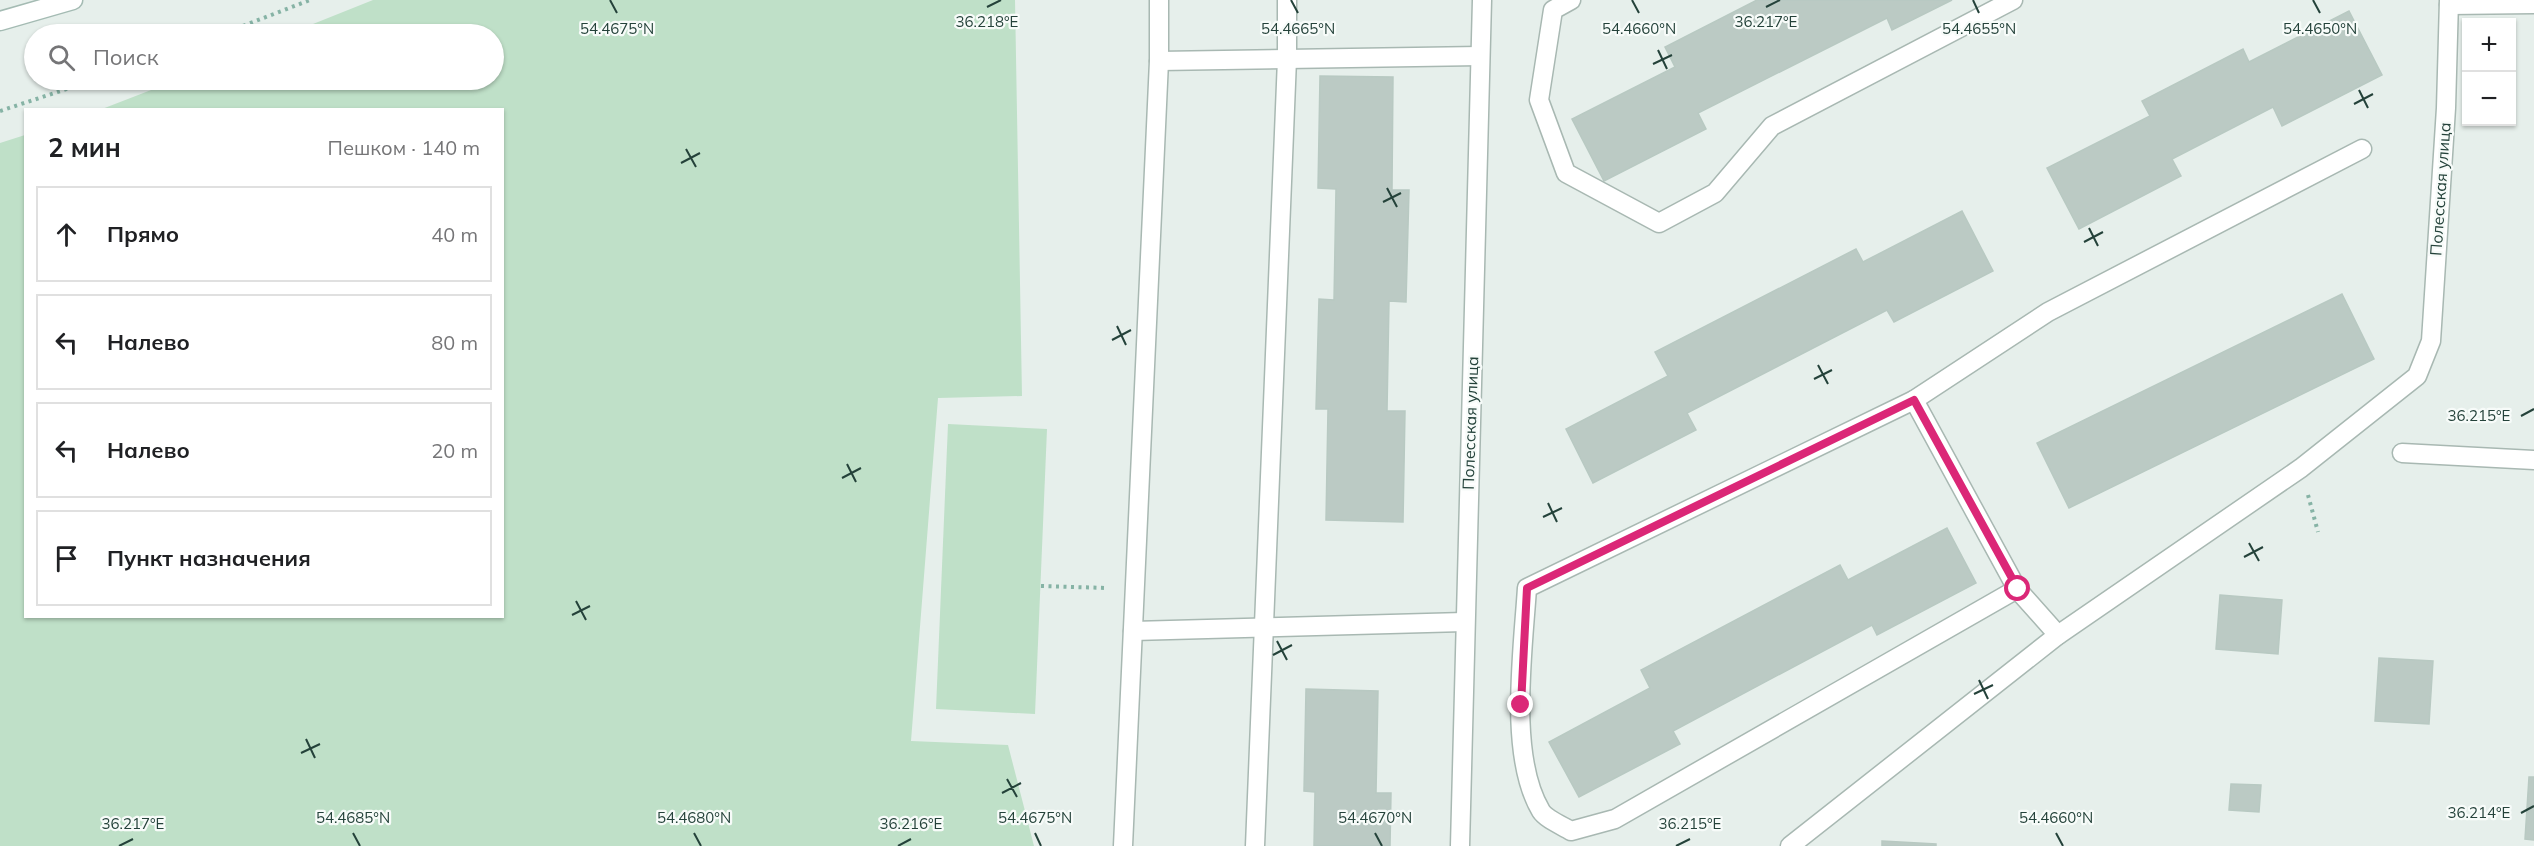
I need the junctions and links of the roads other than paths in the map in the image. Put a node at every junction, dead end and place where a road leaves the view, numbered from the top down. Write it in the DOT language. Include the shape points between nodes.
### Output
graph roads {
  1 [pos="72,0"];
  2 [pos="1159,0"];
  3 [pos="1287,0"];
  4 [pos="1482,0"];
  5 [pos="1571,0"];
  6 [pos="2013,0"];
  7 [pos="2449,2"];
  8 [pos="2534,4"];
  9 [pos="0,21"];
  10 [pos="1480,56"];
  11 [pos="1287,59"];
  12 [pos="1158,61"];
  13 [pos="2362,149"];
  14 [pos="1914,400"];
  15 [pos="2402,453"];
  16 [pos="2534,460"];
  17 [pos="2018,589"];
  18 [pos="1464,622"];
  19 [pos="1263,627"];
  20 [pos="1133,631"];
  21 [pos="2058,635"];
  22 [pos="1122,846"];
  23 [pos="1255,846"];
  24 [pos="1460,846"];
  25 [pos="1790,846"];
  1 -- 9 [label="street"];
  2 -- 12 [label="street"];
  3 -- 11 [label="street"];
  4 -- 10 [label="street, Полесская улица"];
  5 -- 6 [label="street" via="1552,10 1539,100 1566,173 1659,223 1715,193 1772,126"];
  7 -- 8 [label="street"];
  7 -- 21 [label="street, Полесская улица" via="2431,341 2417,376 2301,468"];
  10 -- 11 [label="street"];
  10 -- 18 [label="street, Полесская улица"];
  11 -- 12 [label="street"];
  11 -- 19 [label="street"];
  12 -- 20 [label="street"];
  13 -- 14 [label="street" via="2048,312"];
  14 -- 17 [label="street"];
  14 -- 17 [label="street" via="1527,588 1521,705 1526,774 1542,813 1571,831 1615,819"];
  15 -- 16 [label="street"];
  17 -- 21 [label="street"];
  18 -- 19 [label="street"];
  18 -- 24 [label="street, Полесская улица"];
  19 -- 20 [label="street"];
  19 -- 23 [label="street"];
  20 -- 22 [label="street"];
  21 -- 25 [label="street"];
}
